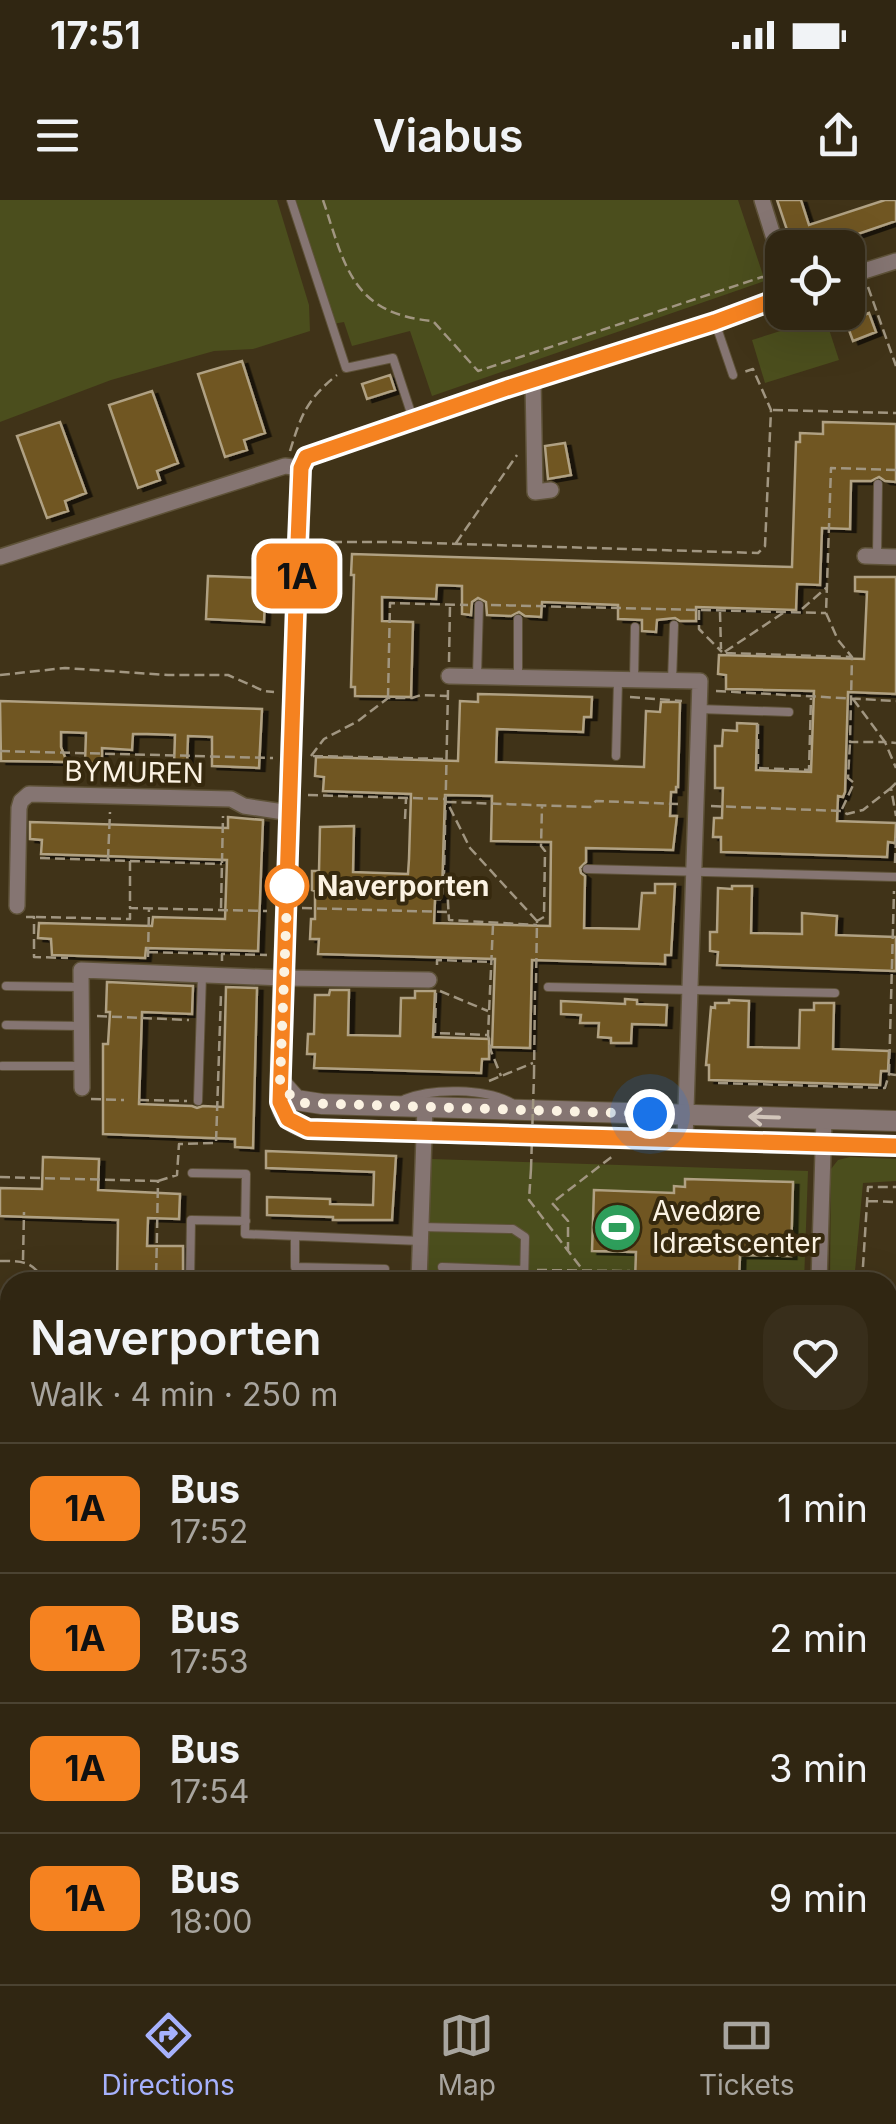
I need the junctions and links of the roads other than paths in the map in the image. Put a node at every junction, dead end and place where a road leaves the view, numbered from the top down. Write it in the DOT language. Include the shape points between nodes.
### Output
graph roads {
  1 [pos="291,200"];
  2 [pos="762,200"];
  3 [pos="771,230"];
  4 [pos="896,260"];
  5 [pos="865,271"];
  6 [pos="765,303"];
  7 [pos="715,322"];
  8 [pos="733,375"];
  9 [pos="534,379"];
  10 [pos="413,419"];
  11 [pos="293,467"];
  12 [pos="878,484"];
  13 [pos="550,490"];
  14 [pos="871,556"];
  15 [pos="896,557"];
  16 [pos="0,558"];
  17 [pos="479,605"];
  18 [pos="518,619"];
  19 [pos="674,625"];
  20 [pos="635,627"];
  21 [pos="448,676"];
  22 [pos="478,676"];
  23 [pos="518,677"];
  24 [pos="672,680"];
  25 [pos="623,685"];
  26 [pos="699,711"];
  27 [pos="789,712"];
  28 [pos="616,756"];
  29 [pos="291,804"];
  30 [pos="587,869"];
  31 [pos="694,873"];
  32 [pos="895,877"];
  33 [pos="20,912"];
  34 [pos="202,975"];
  35 [pos="282,978"];
  36 [pos="432,984"];
  37 [pos="6,986"];
  38 [pos="81,986"];
  39 [pos="548,987"];
  40 [pos="690,989"];
  41 [pos="835,993"];
  42 [pos="81,1021"];
  43 [pos="6,1025"];
  44 [pos="2,1066"];
  45 [pos="80,1066"];
  46 [pos="280,1082"];
  47 [pos="82,1088"];
  48 [pos="198,1101"];
  49 [pos="386,1106"];
  50 [pos="425,1107"];
  51 [pos="525,1110"];
  52 [pos="686,1115"];
  53 [pos="824,1120"];
  54 [pos="896,1121"];
  55 [pos="424,1132"];
  56 [pos="685,1140"];
  57 [pos="824,1144"];
  58 [pos="896,1146"];
  59 [pos="192,1173"];
  60 [pos="246,1221"];
  61 [pos="421,1234"];
  62 [pos="296,1236"];
  63 [pos="442,1267"];
  64 [pos="385,1269"];
  65 [pos="524,1270"];
  66 [pos="190,1272"];
  67 [pos="419,1272"];
  68 [pos="820,1272"];
  1 -- 10 [label="lane" via="346,368 393,358"];
  2 -- 3 [label="street"];
  4 -- 5 [label="street"];
  6 -- 7 [label="street"];
  7 -- 8 [label="lane"];
  7 -- 9 [label="street"];
  9 -- 10 [label="street"];
  9 -- 13 [label="street" via="535,492"];
  10 -- 11 [label="street"];
  11 -- 16 [label="street"];
  11 -- 29 [label="street" via="298,542"];
  12 -- 14 [label="lane"];
  14 -- 15 [label="street"];
  17 -- 22 [label="lane"];
  18 -- 23 [label="lane"];
  19 -- 24 [label="lane"];
  20 -- 25 [label="lane"];
  21 -- 22 [label="street"];
  22 -- 23 [label="street"];
  23 -- 25 [label="street"];
  24 -- 25 [label="street"];
  24 -- 26 [label="street" via="700,681"];
  25 -- 28 [label="lane"];
  26 -- 27 [label="lane"];
  26 -- 31 [label="street"];
  29 -- 33 [label="street, BYMUREN" via="29,794 21,801"];
  29 -- 35 [label="street"];
  30 -- 31 [label="lane"];
  31 -- 32 [label="lane"];
  31 -- 40 [label="street"];
  34 -- 35 [label="street"];
  34 -- 38 [label="street" via="81,970"];
  34 -- 48 [label="lane"];
  35 -- 36 [label="street"];
  35 -- 46 [label="street"];
  37 -- 38 [label="lane"];
  38 -- 42 [label="street"];
  39 -- 40 [label="lane"];
  40 -- 41 [label="lane"];
  40 -- 52 [label="street"];
  42 -- 43 [label="lane"];
  42 -- 45 [label="street"];
  44 -- 45 [label="lane"];
  45 -- 47 [label="street"];
  46 -- 49 [label="street" via="302,1103"];
  46 -- 55 [label="street" via="281,1108 308,1129"];
  49 -- 50 [label="street"];
  49 -- 51 [label="lane" via="424,1092 448,1092 503,1098"];
  50 -- 51 [label="street"];
  50 -- 55 [label="street"];
  51 -- 52 [label="street"];
  53 -- 52 [label="street, one-way"];
  52 -- 56 [label="street"];
  53 -- 54 [label="street"];
  53 -- 57 [label="street"];
  55 -- 56 [label="street"];
  55 -- 61 [label="street"];
  56 -- 57 [label="street"];
  57 -- 58 [label="street"];
  57 -- 68 [label="street"];
  59 -- 60 [label="lane" via="246,1174"];
  60 -- 62 [label="lane" via="246,1234"];
  60 -- 66 [label="lane" via="190,1220"];
  61 -- 62 [label="lane"];
  61 -- 65 [label="lane" via="513,1230 525,1237"];
  61 -- 67 [label="street"];
  62 -- 64 [label="lane" via="295,1267"];
  63 -- 65 [label="lane"];
}
